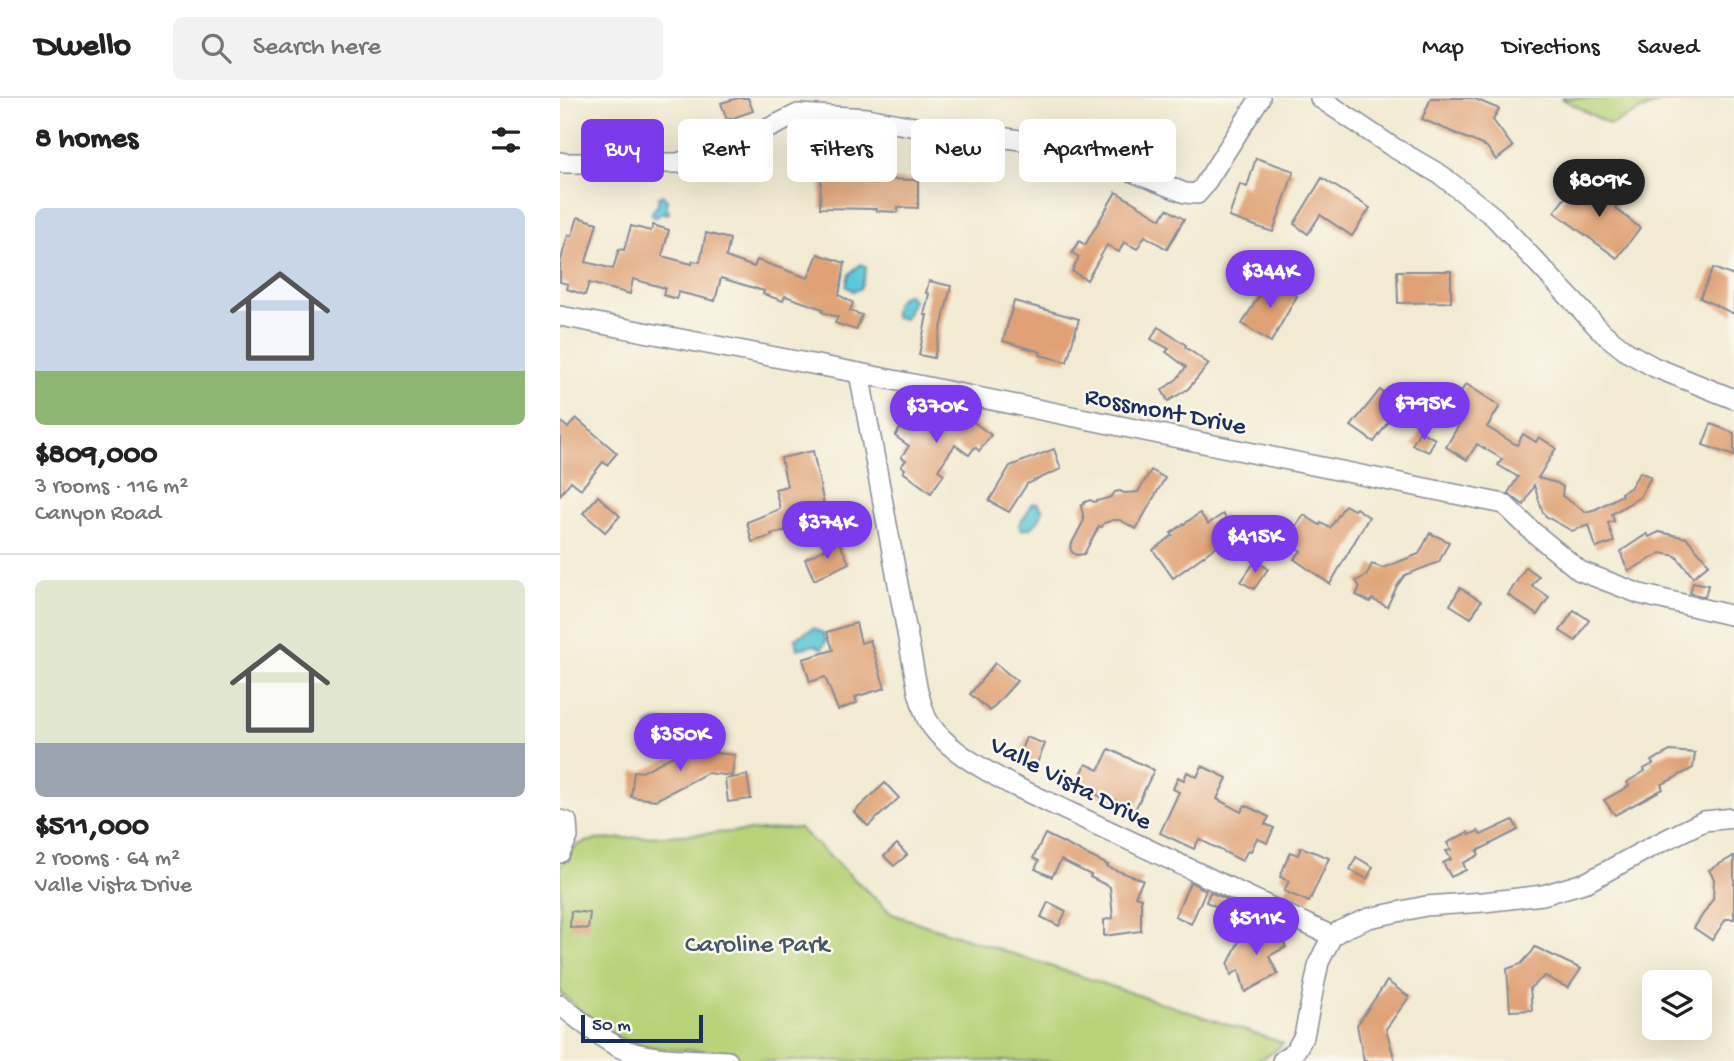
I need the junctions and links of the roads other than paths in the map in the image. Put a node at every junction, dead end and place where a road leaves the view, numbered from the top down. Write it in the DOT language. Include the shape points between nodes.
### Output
graph roads {
  1 [pos="1260,98"];
  2 [pos="1320,98"];
  3 [pos="560,162"];
  4 [pos="560,316"];
  5 [pos="859,373"];
  6 [pos="1734,399"];
  7 [pos="1734,616"];
  8 [pos="1734,818"];
  9 [pos="563,821"];
  10 [pos="560,853"];
  11 [pos="1332,936"];
  12 [pos="560,1005"];
  13 [pos="728,1061"];
  14 [pos="1282,1061"];
  1 -- 3 [label="street" via="1197,194 1070,147 958,135 867,118 798,114 742,141 678,163"];
  2 -- 6 [label="street" via="1441,175 1494,217 1603,333 1627,352"];
  4 -- 5 [label="street, Rossmont Drive"];
  5 -- 7 [label="street, Rossmont Drive" via="1504,504 1580,572 1640,594"];
  5 -- 11 [label="street, Valle Vista Drive" via="918,692 938,734 1010,784"];
  8 -- 11 [label="street" via="1704,821 1587,881 1543,895 1426,906 1369,918"];
  9 -- 10 [label="street" via="568,837"];
  11 -- 14 [label="street" via="1319,962 1304,1036"];
  12 -- 13 [label="street" via="620,1048 647,1056"];
}
